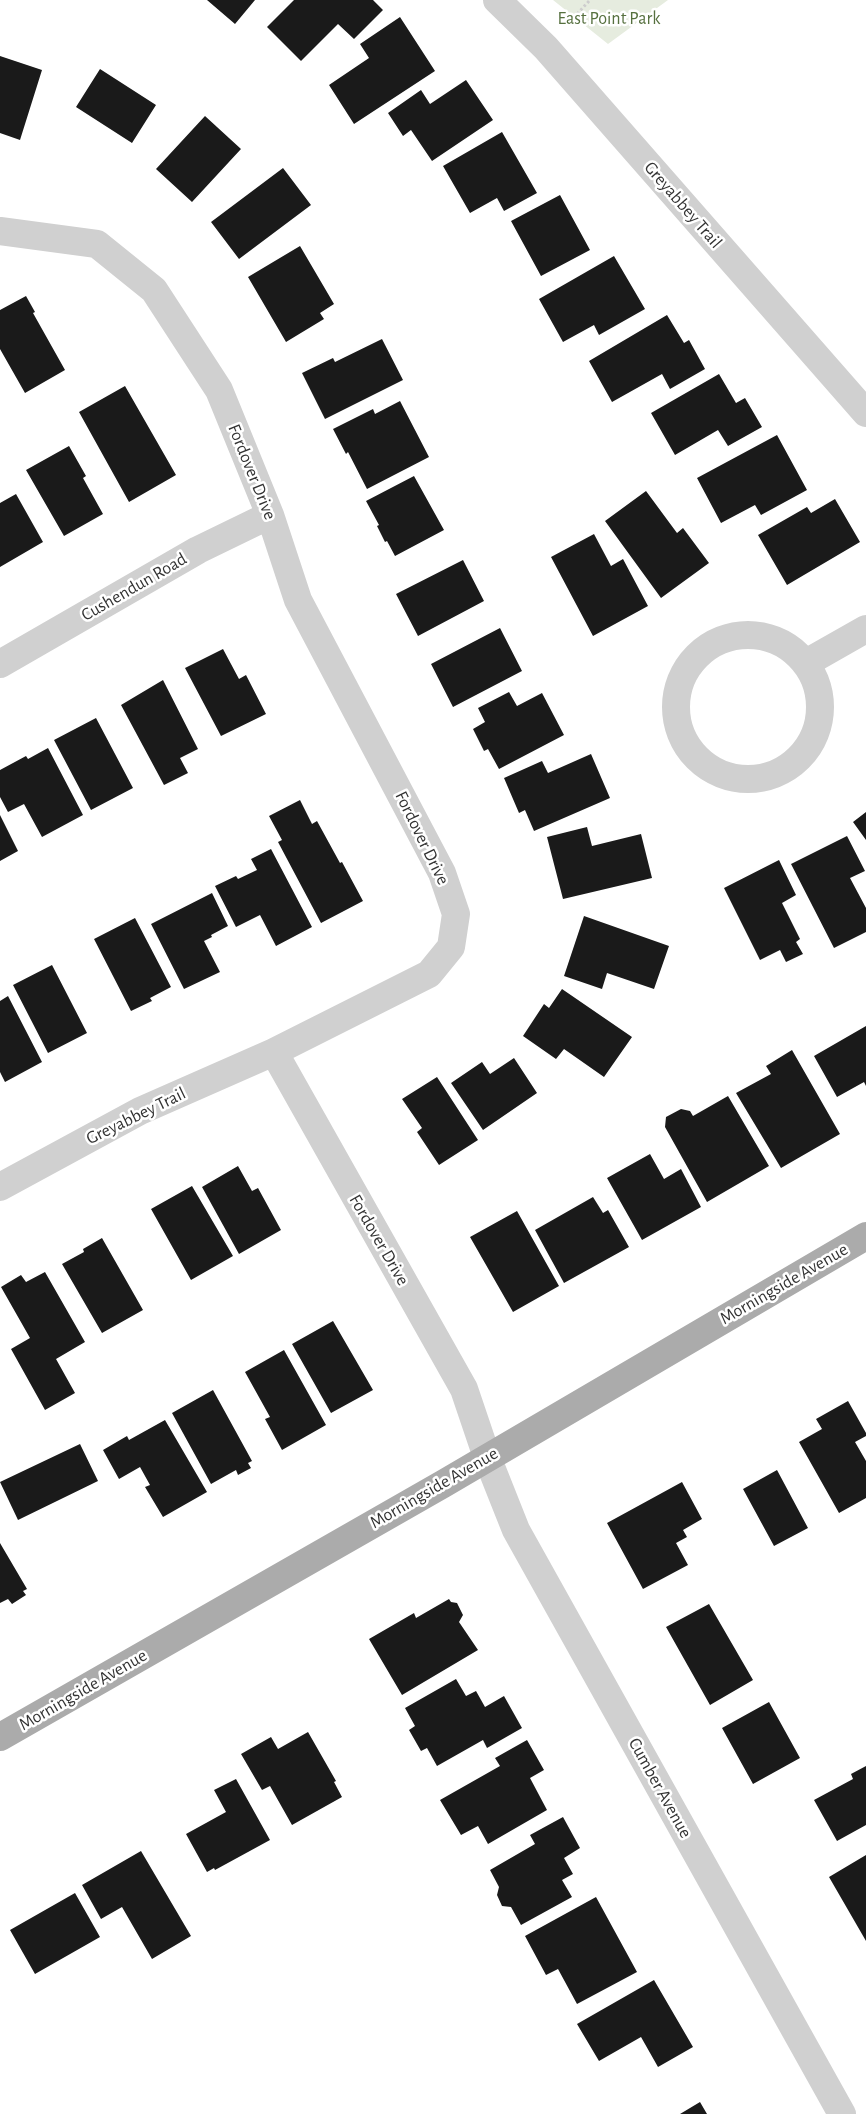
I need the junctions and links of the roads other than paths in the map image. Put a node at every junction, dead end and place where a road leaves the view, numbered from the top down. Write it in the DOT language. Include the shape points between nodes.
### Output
graph roads {
  1 [pos="497,0"];
  2 [pos="0,232"];
  3 [pos="866,413"];
  4 [pos="270,514"];
  5 [pos="866,629"];
  6 [pos="806,663"];
  7 [pos="0,664"];
  8 [pos="274,1052"];
  9 [pos="0,1187"];
  10 [pos="866,1236"];
  11 [pos="487,1458"];
  12 [pos="0,1737"];
  13 [pos="842,2114"];
  1 -- 3 [label="street, Greyabbey Trail" via="546,48"];
  2 -- 4 [label="street, Fordover Drive" via="97,244 154,290 219,390"];
  4 -- 7 [label="street, Cushendun Road" via="198,550"];
  4 -- 8 [label="street, Fordover Drive" via="298,600 442,873 456,914 451,947 430,974"];
  5 -- 6 [label="street"];
  6 -- 6 [label="street" via="782,642 758,634 733,635 710,644 691,661 679,683 675,708 680,733 693,755 710,770 732,778 755,780 796,762 810,744 819,723 820,700"];
  8 -- 9 [label="street, Greyabbey Trail" via="140,1111"];
  8 -- 11 [label="street, Fordover Drive" via="464,1390"];
  10 -- 11 [label="main road, Morningside Avenue"];
  11 -- 12 [label="main road, Morningside Avenue"];
  11 -- 13 [label="street, Cumber Avenue" via="516,1530"];
}
